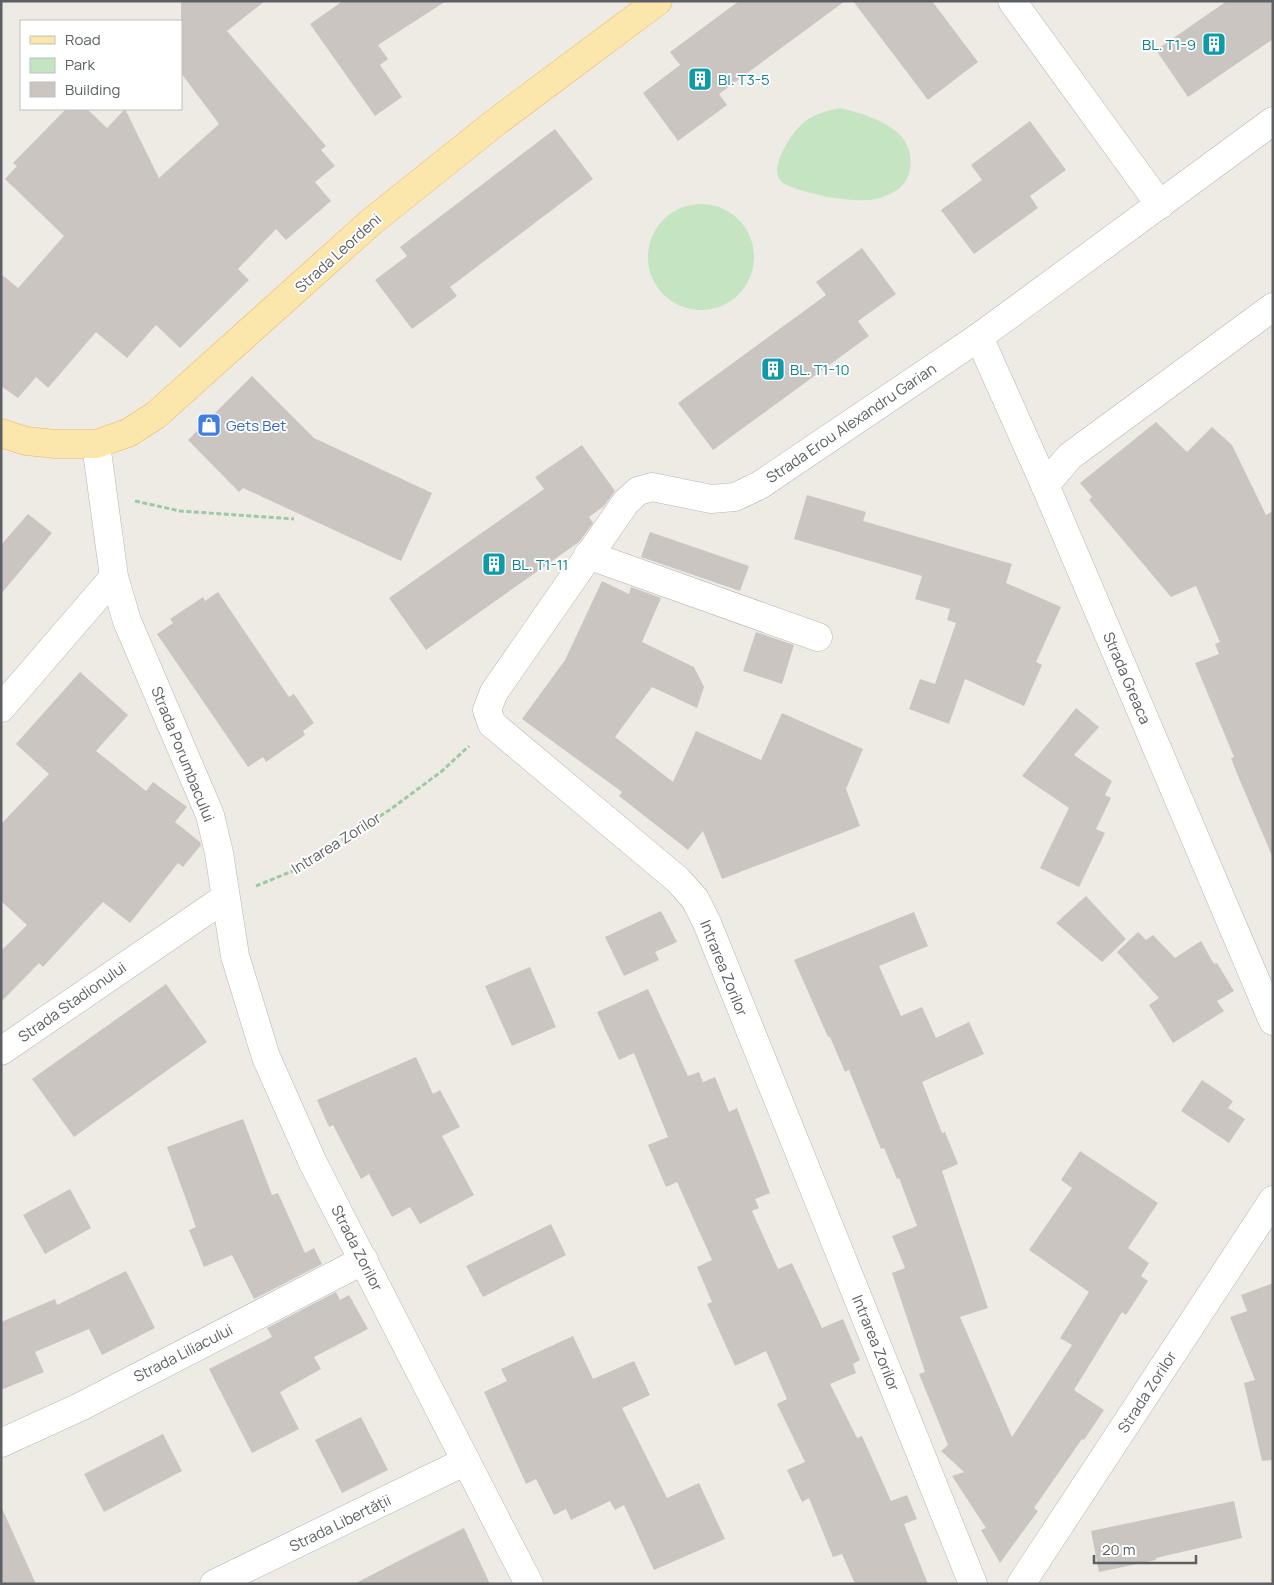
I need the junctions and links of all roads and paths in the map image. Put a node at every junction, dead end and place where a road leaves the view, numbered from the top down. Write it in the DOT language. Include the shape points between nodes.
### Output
graph roads {
  1 [pos="658,1"];
  2 [pos="1012,1"];
  3 [pos="1273,121"];
  4 [pos="1160,205"];
  5 [pos="1273,307"];
  6 [pos="979,337"];
  7 [pos="1,433"];
  8 [pos="96,444"];
  9 [pos="1045,485"];
  10 [pos="102,494"];
  11 [pos="294,519"];
  12 [pos="588,555"];
  13 [pos="114,577"];
  14 [pos="818,637"];
  15 [pos="1,708"];
  16 [pos="492,724"];
  17 [pos="225,898"];
  18 [pos="1273,1021"];
  19 [pos="1,1051"];
  20 [pos="1273,1200"];
  21 [pos="364,1260"];
  22 [pos="1,1443"];
  23 [pos="466,1462"];
  24 [pos="214,1584"];
  25 [pos="529,1584"];
  26 [pos="973,1584"];
  27 [pos="1021,1584"];
  1 -- 8 [label="main road, Strada Leordeni" via="496,122 371,222 156,416 128,433"];
  2 -- 4 [label="street"];
  3 -- 4 [label="street, Strada Erou Alexandru Garian"];
  4 -- 6 [label="street, Strada Erou Alexandru Garian"];
  5 -- 9 [label="street" via="1070,456"];
  6 -- 9 [label="street, Strada Greaca"];
  6 -- 12 [label="street, Strada Erou Alexandru Garian" via="760,485 735,497 711,499 652,487 638,491 626,502"];
  7 -- 8 [label="main road, Strada Leordeni" via="26,441"];
  8 -- 10 [label="street, Strada Porumbacului"];
  9 -- 18 [label="street, Strada Greaca"];
  10 -- 11 [label="path" via="180,510"];
  10 -- 13 [label="street, Strada Porumbacului"];
  12 -- 14 [label="street"];
  12 -- 16 [label="street, Strada Erou Alexandru Garian" via="494,692 487,710"];
  13 -- 15 [label="street"];
  13 -- 17 [label="street, Strada Porumbacului" via="127,621 210,815 220,853"];
  16 -- 17 [label="path, Intrarea Zorilor" via="442,771 391,809 296,870"];
  16 -- 26 [label="street, Intrarea Zorilor" via="678,880 695,899"];
  17 -- 19 [label="street, Strada Stadionului"];
  17 -- 21 [label="street, Strada Zorilor" via="234,956 266,1056 314,1163"];
  20 -- 27 [label="street, Strada Zorilor"];
  21 -- 22 [label="street, Strada Liliacului" via="80,1407"];
  21 -- 23 [label="street, Strada Zorilor"];
  23 -- 24 [label="street, Strada Libertății"];
  23 -- 25 [label="street, Strada Zorilor"];
}
